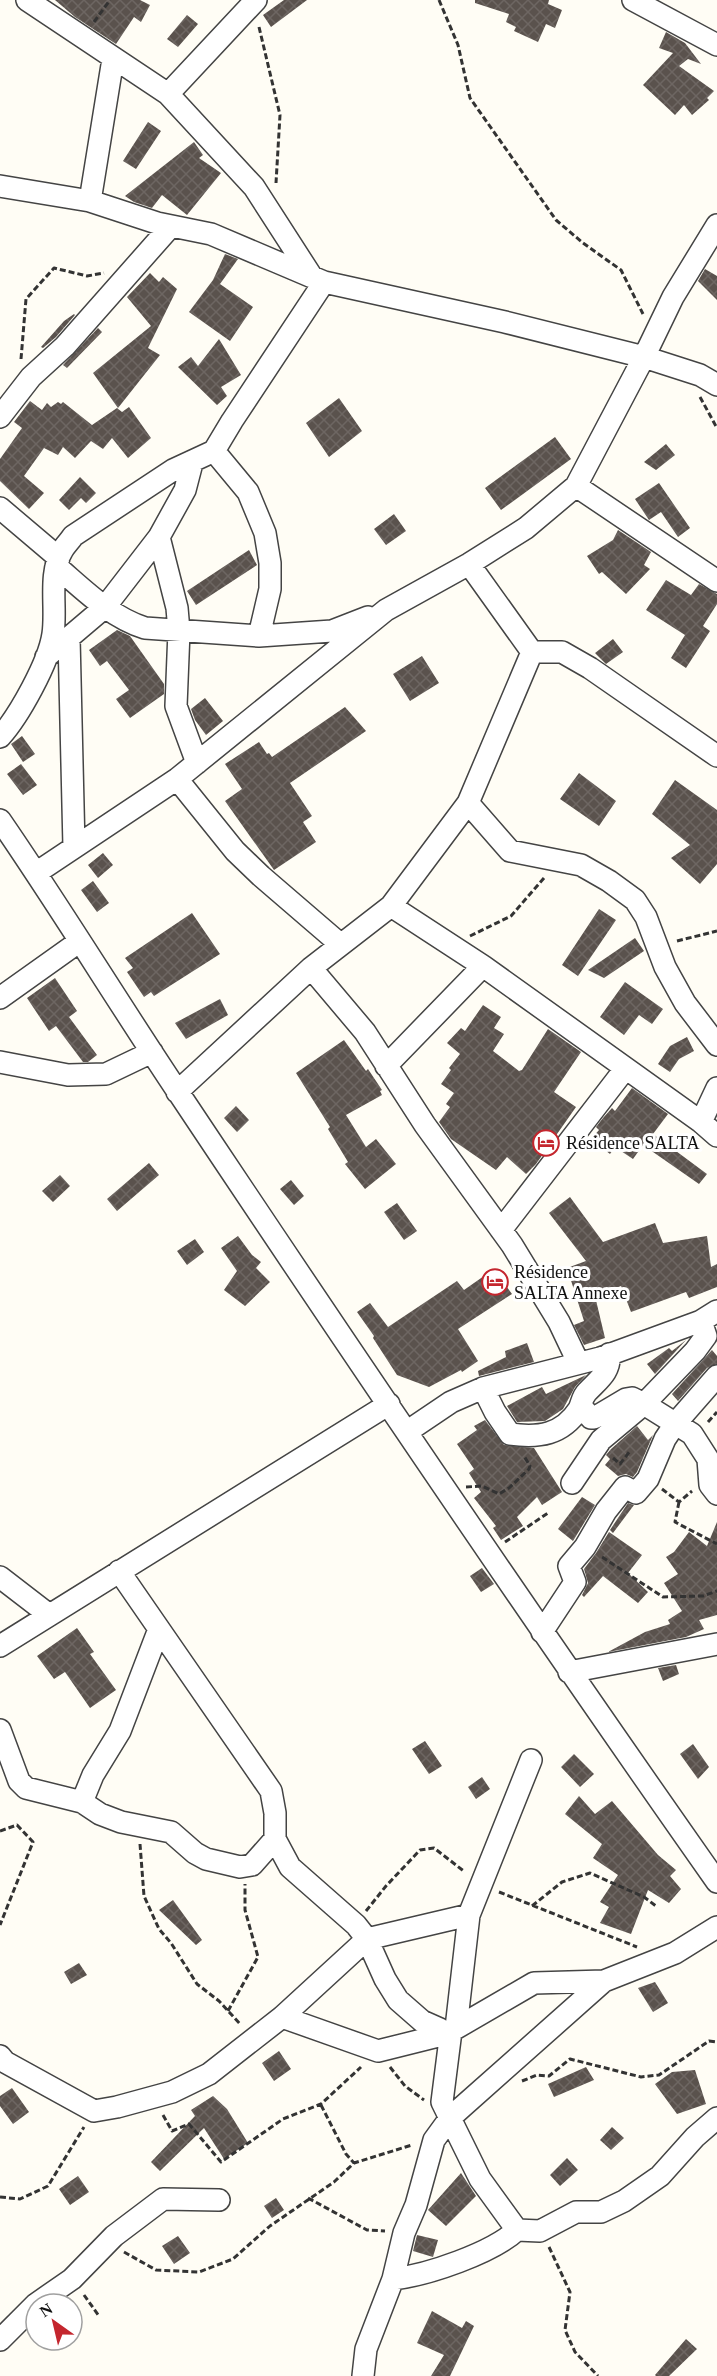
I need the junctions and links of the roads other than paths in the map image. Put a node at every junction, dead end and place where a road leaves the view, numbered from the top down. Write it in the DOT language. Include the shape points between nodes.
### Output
graph roads {
  1 [pos="27,0"];
  2 [pos="633,0"];
  3 [pos="255,1"];
  4 [pos="717,45"];
  5 [pos="113,59"];
  6 [pos="168,94"];
  7 [pos="0,186"];
  8 [pos="90,201"];
  9 [pos="717,225"];
  10 [pos="171,226"];
  11 [pos="318,280"];
  12 [pos="644,357"];
  13 [pos="715,382"];
  14 [pos="0,417"];
  15 [pos="214,451"];
  16 [pos="192,463"];
  17 [pos="576,486"];
  18 [pos="0,508"];
  19 [pos="159,537"];
  20 [pos="57,562"];
  21 [pos="469,564"];
  22 [pos="717,581"];
  23 [pos="105,607"];
  24 [pos="386,610"];
  25 [pos="179,631"];
  26 [pos="259,636"];
  27 [pos="69,638"];
  28 [pos="532,652"];
  29 [pos="46,657"];
  30 [pos="0,737"];
  31 [pos="717,756"];
  32 [pos="197,763"];
  33 [pos="177,779"];
  34 [pos="468,803"];
  35 [pos="0,820"];
  36 [pos="74,848"];
  37 [pos="36,873"];
  38 [pos="391,906"];
  39 [pos="80,942"];
  40 [pos="339,944"];
  41 [pos="483,966"];
  42 [pos="311,968"];
  43 [pos="0,998"];
  44 [pos="717,1045"];
  45 [pos="152,1052"];
  46 [pos="0,1062"];
  47 [pos="386,1066"];
  48 [pos="625,1069"];
  49 [pos="717,1088"];
  50 [pos="177,1092"];
  51 [pos="709,1129"];
  52 [pos="501,1230"];
  53 [pos="709,1316"];
  54 [pos="609,1354"];
  55 [pos="578,1362"];
  56 [pos="717,1376"];
  57 [pos="483,1388"];
  58 [pos="389,1404"];
  59 [pos="644,1404"];
  60 [pos="581,1406"];
  61 [pos="675,1424"];
  62 [pos="408,1431"];
  63 [pos="572,1483"];
  64 [pos="713,1485"];
  65 [pos="120,1571"];
  66 [pos="0,1577"];
  67 [pos="48,1614"];
  68 [pos="159,1629"];
  69 [pos="542,1632"];
  70 [pos="717,1644"];
  71 [pos="0,1646"];
  72 [pos="569,1671"];
  73 [pos="0,1730"];
  74 [pos="531,1760"];
  75 [pos="82,1802"];
  76 [pos="274,1839"];
  77 [pos="717,1882"];
  78 [pos="469,1915"];
  79 [pos="717,1927"];
  80 [pos="367,1939"];
  81 [pos="604,1981"];
  82 [pos="282,2017"];
  83 [pos="451,2031"];
  84 [pos="2,2061"];
  85 [pos="450,2118"];
  86 [pos="717,2118"];
  87 [pos="219,2200"];
  88 [pos="517,2230"];
  89 [pos="393,2279"];
  90 [pos="53,2292"];
  91 [pos="24,2316"];
  92 [pos="0,2340"];
  93 [pos="363,2376"];
  1 -- 5 [label="street"];
  2 -- 4 [label="street"];
  3 -- 6 [label="street"];
  5 -- 6 [label="street"];
  5 -- 8 [label="street"];
  6 -- 11 [label="street" via="254,187"];
  7 -- 8 [label="street"];
  8 -- 10 [label="street"];
  9 -- 12 [label="street" via="673,297"];
  10 -- 11 [label="street" via="211,234"];
  10 -- 14 [label="street" via="65,346 31,377"];
  11 -- 12 [label="street"];
  11 -- 15 [label="street"];
  12 -- 13 [label="street"];
  12 -- 17 [label="street"];
  15 -- 16 [label="street"];
  15 -- 26 [label="street" via="248,492 265,534 270,589"];
  16 -- 19 [label="street" via="185,490"];
  16 -- 20 [label="street" via="174,470 73,536"];
  17 -- 21 [label="street" via="526,528"];
  17 -- 22 [label="street"];
  18 -- 20 [label="street"];
  19 -- 23 [label="street"];
  19 -- 25 [label="street"];
  20 -- 23 [label="street"];
  20 -- 29 [label="street" via="53,634"];
  21 -- 24 [label="street"];
  21 -- 28 [label="street"];
  23 -- 25 [label="street" via="130,624"];
  23 -- 27 [label="street"];
  24 -- 26 [label="street" via="332,630"];
  24 -- 32 [label="street"];
  25 -- 26 [label="street"];
  25 -- 32 [label="street" via="176,706"];
  27 -- 29 [label="street"];
  27 -- 36 [label="street"];
  28 -- 31 [label="street" via="562,652"];
  28 -- 34 [label="street"];
  29 -- 30 [label="street" via="11,725"];
  32 -- 33 [label="street"];
  33 -- 36 [label="street"];
  33 -- 40 [label="street" via="235,850"];
  34 -- 38 [label="street"];
  34 -- 44 [label="street" via="510,851 581,865 634,900 646,917 665,967 685,1004"];
  35 -- 37 [label="street"];
  36 -- 37 [label="street"];
  37 -- 39 [label="street"];
  38 -- 40 [label="street"];
  38 -- 41 [label="street"];
  39 -- 43 [label="street"];
  39 -- 45 [label="street"];
  40 -- 42 [label="street"];
  41 -- 47 [label="street"];
  41 -- 48 [label="street"];
  42 -- 47 [label="street" via="365,1032"];
  42 -- 50 [label="street"];
  45 -- 46 [label="street" via="106,1074 68,1075"];
  45 -- 50 [label="street"];
  47 -- 52 [label="street"];
  48 -- 51 [label="street"];
  48 -- 52 [label="street"];
  49 -- 51 [label="street"];
  50 -- 58 [label="street"];
  52 -- 55 [label="street" via="560,1322"];
  53 -- 54 [label="street"];
  53 -- 59 [label="street" via="706,1336 695,1351"];
  54 -- 55 [label="street"];
  54 -- 60 [label="street" via="603,1376 583,1397"];
  55 -- 57 [label="street"];
  56 -- 61 [label="street"];
  57 -- 60 [label="street" via="510,1434 555,1432"];
  57 -- 62 [label="street" via="451,1402"];
  58 -- 62 [label="street"];
  58 -- 65 [label="street"];
  59 -- 60 [label="street" via="626,1399 594,1418"];
  59 -- 61 [label="street"];
  59 -- 63 [label="street" via="601,1440"];
  61 -- 64 [label="street" via="692,1434 708,1459"];
  61 -- 69 [label="street" via="638,1493 624,1488 569,1566 575,1582"];
  62 -- 69 [label="street"];
  65 -- 67 [label="street"];
  65 -- 68 [label="street"];
  66 -- 67 [label="street"];
  67 -- 71 [label="street"];
  68 -- 75 [label="street" via="120,1731 93,1775"];
  68 -- 76 [label="street" via="271,1791 276,1813"];
  69 -- 72 [label="street"];
  70 -- 72 [label="street"];
  72 -- 77 [label="street"];
  73 -- 75 [label="street" via="19,1781 26,1788"];
  74 -- 78 [label="street"];
  75 -- 76 [label="street" via="100,1814 171,1832 206,1859 246,1867"];
  76 -- 80 [label="street" via="291,1867 329,1898"];
  78 -- 80 [label="street"];
  78 -- 83 [label="street"];
  79 -- 81 [label="street" via="675,1953"];
  80 -- 82 [label="street"];
  80 -- 83 [label="street" via="398,2000 422,2021"];
  81 -- 83 [label="street" via="534,1983"];
  81 -- 85 [label="street"];
  82 -- 83 [label="street" via="378,2051"];
  82 -- 84 [label="street" via="209,2074 172,2092 117,2107 94,2110"];
  83 -- 85 [label="street" via="441,2089 441,2102"];
  85 -- 88 [label="street" via="480,2179"];
  85 -- 89 [label="street" via="434,2140"];
  86 -- 88 [label="street" via="660,2176 624,2201 601,2212 576,2212 540,2231"];
  87 -- 90 [label="street" via="163,2199 114,2236 72,2279"];
  88 -- 89 [label="street" via="490,2248 433,2272"];
  89 -- 93 [label="street" via="366,2349"];
  91 -- 92 [label="street"];
}
